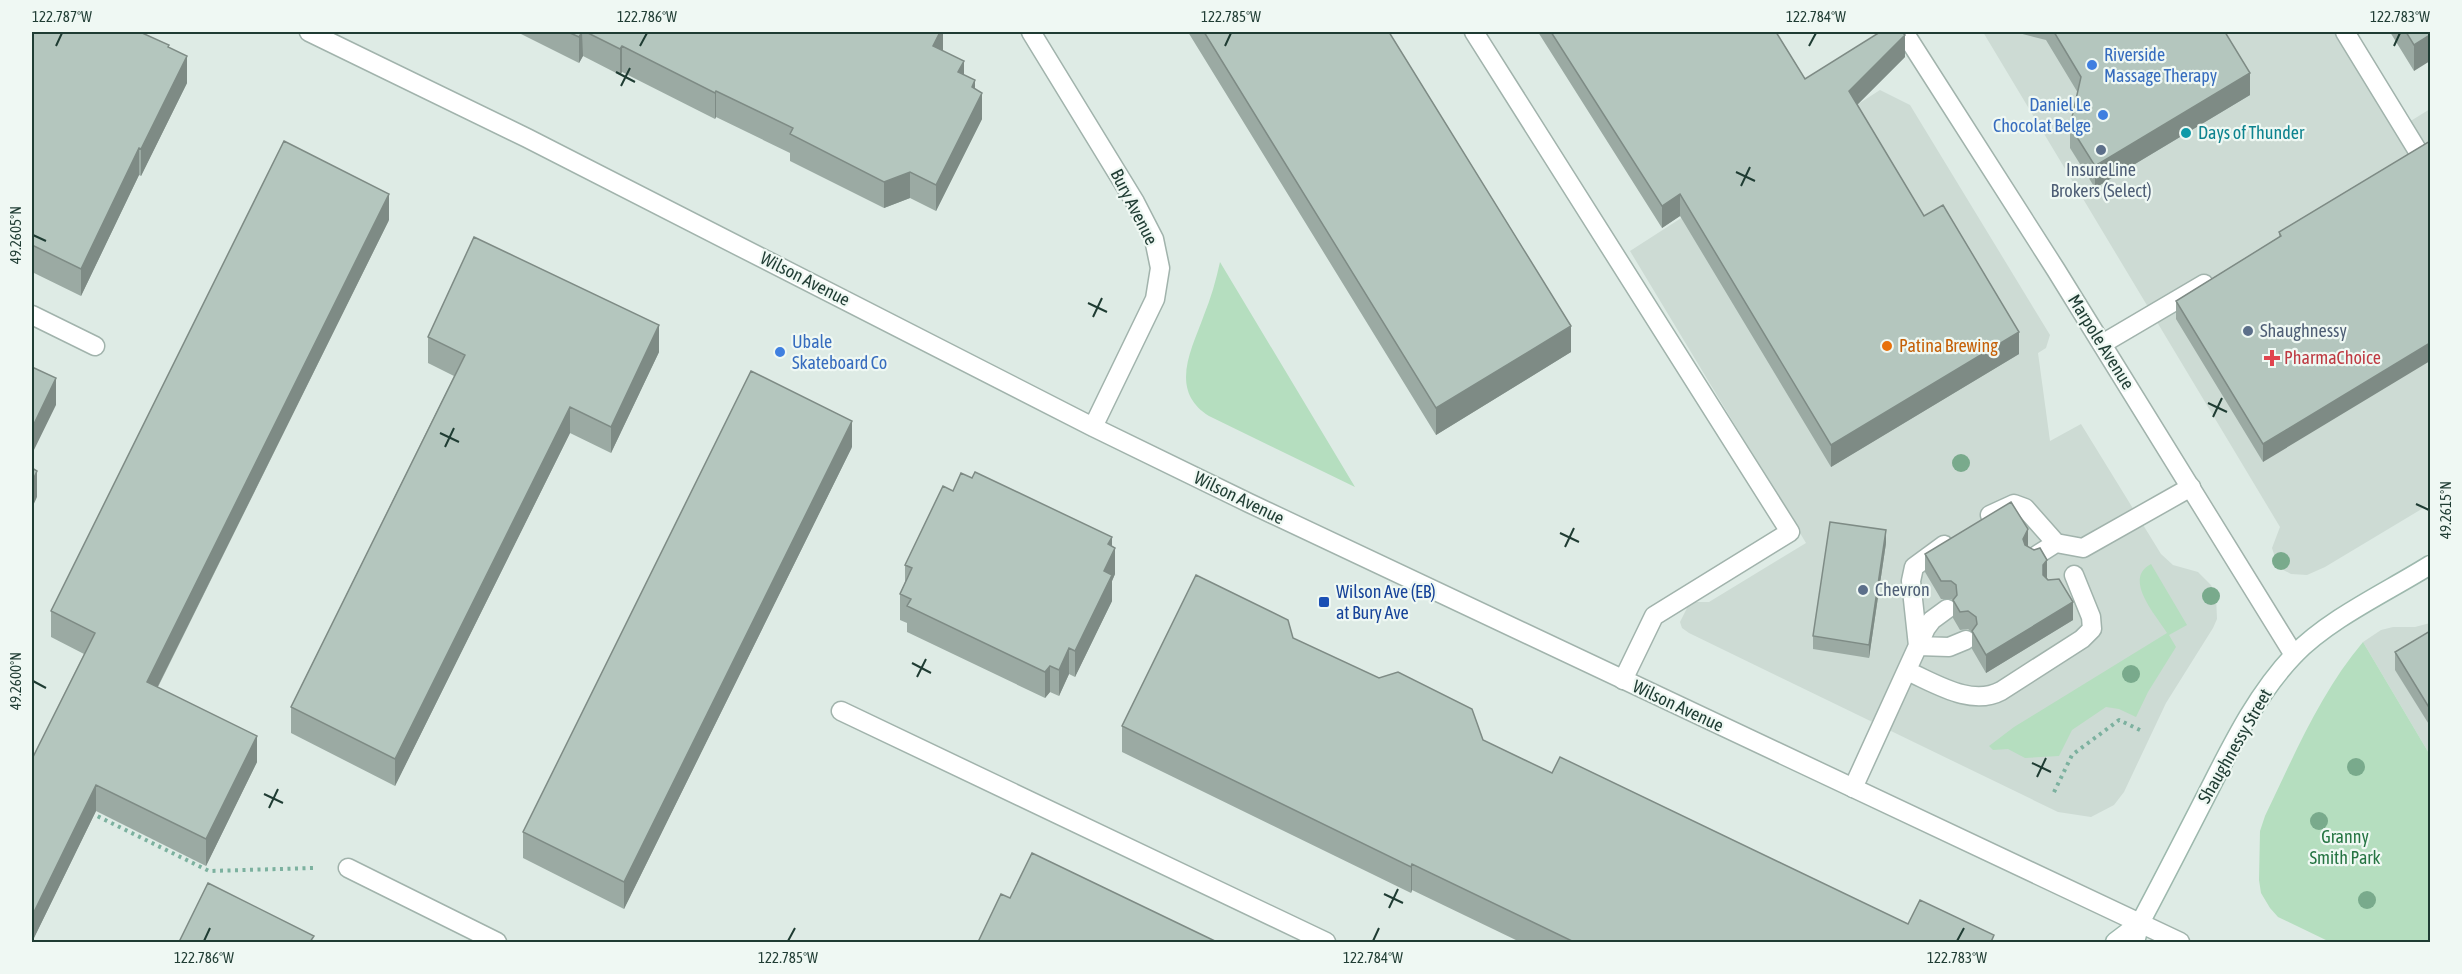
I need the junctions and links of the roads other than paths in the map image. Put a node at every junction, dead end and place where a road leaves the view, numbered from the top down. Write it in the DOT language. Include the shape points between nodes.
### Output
graph roads {
  1 [pos="309,32"];
  2 [pos="1031,32"];
  3 [pos="1474,32"];
  4 [pos="1904,32"];
  5 [pos="2345,32"];
  6 [pos="2419,153"];
  7 [pos="2219,274"];
  8 [pos="32,315"];
  9 [pos="2102,345"];
  10 [pos="95,346"];
  11 [pos="1093,427"];
  12 [pos="2191,487"];
  13 [pos="2056,543"];
  14 [pos="2083,548"];
  15 [pos="2034,557"];
  16 [pos="2430,565"];
  17 [pos="1947,609"];
  18 [pos="1966,640"];
  19 [pos="1918,646"];
  20 [pos="2294,655"];
  21 [pos="1907,671"];
  22 [pos="1623,680"];
  23 [pos="841,711"];
  24 [pos="1853,788"];
  25 [pos="348,868"];
  26 [pos="2140,923"];
  27 [pos="497,942"];
  28 [pos="1326,942"];
  29 [pos="2115,942"];
  30 [pos="2135,942"];
  31 [pos="2180,942"];
  1 -- 11 [label="street, Wilson Avenue" via="548,148"];
  2 -- 11 [label="street, Bury Avenue" via="1135,202 1154,238 1160,268 1155,299"];
  3 -- 22 [label="street" via="1790,532 1654,616"];
  4 -- 9 [label="street, Marpole Avenue"];
  5 -- 6 [label="street"];
  7 -- 9 [label="street"];
  8 -- 10 [label="street"];
  9 -- 12 [label="street, Marpole Avenue"];
  11 -- 22 [label="street, Wilson Avenue"];
  12 -- 14 [label="street"];
  12 -- 20 [label="street, Marpole Avenue"];
  13 -- 14 [label="street"];
  13 -- 15 [label="street"];
  13 -- 19 [label="street" via="2025,508 2014,504 1923,558 1914,567 1911,581"];
  14 -- 21 [label="street" via="2069,578 2091,617 2092,629 2082,639 1992,696 1961,694"];
  16 -- 20 [label="street, Shaughnessy Street" via="2333,625"];
  17 -- 19 [label="street" via="1932,620"];
  18 -- 19 [label="street" via="1949,647"];
  19 -- 21 [label="street"];
  20 -- 26 [label="street, Shaughnessy Street" via="2237,736"];
  21 -- 24 [label="street"];
  22 -- 24 [label="street, Wilson Avenue"];
  23 -- 28 [label="street"];
  24 -- 26 [label="street, Wilson Avenue"];
  25 -- 27 [label="street"];
  26 -- 29 [label="street, Shaughnessy Street"];
  26 -- 30 [label="street, Shaughnessy Street"];
  26 -- 31 [label="street, Wilson Avenue"];
}
